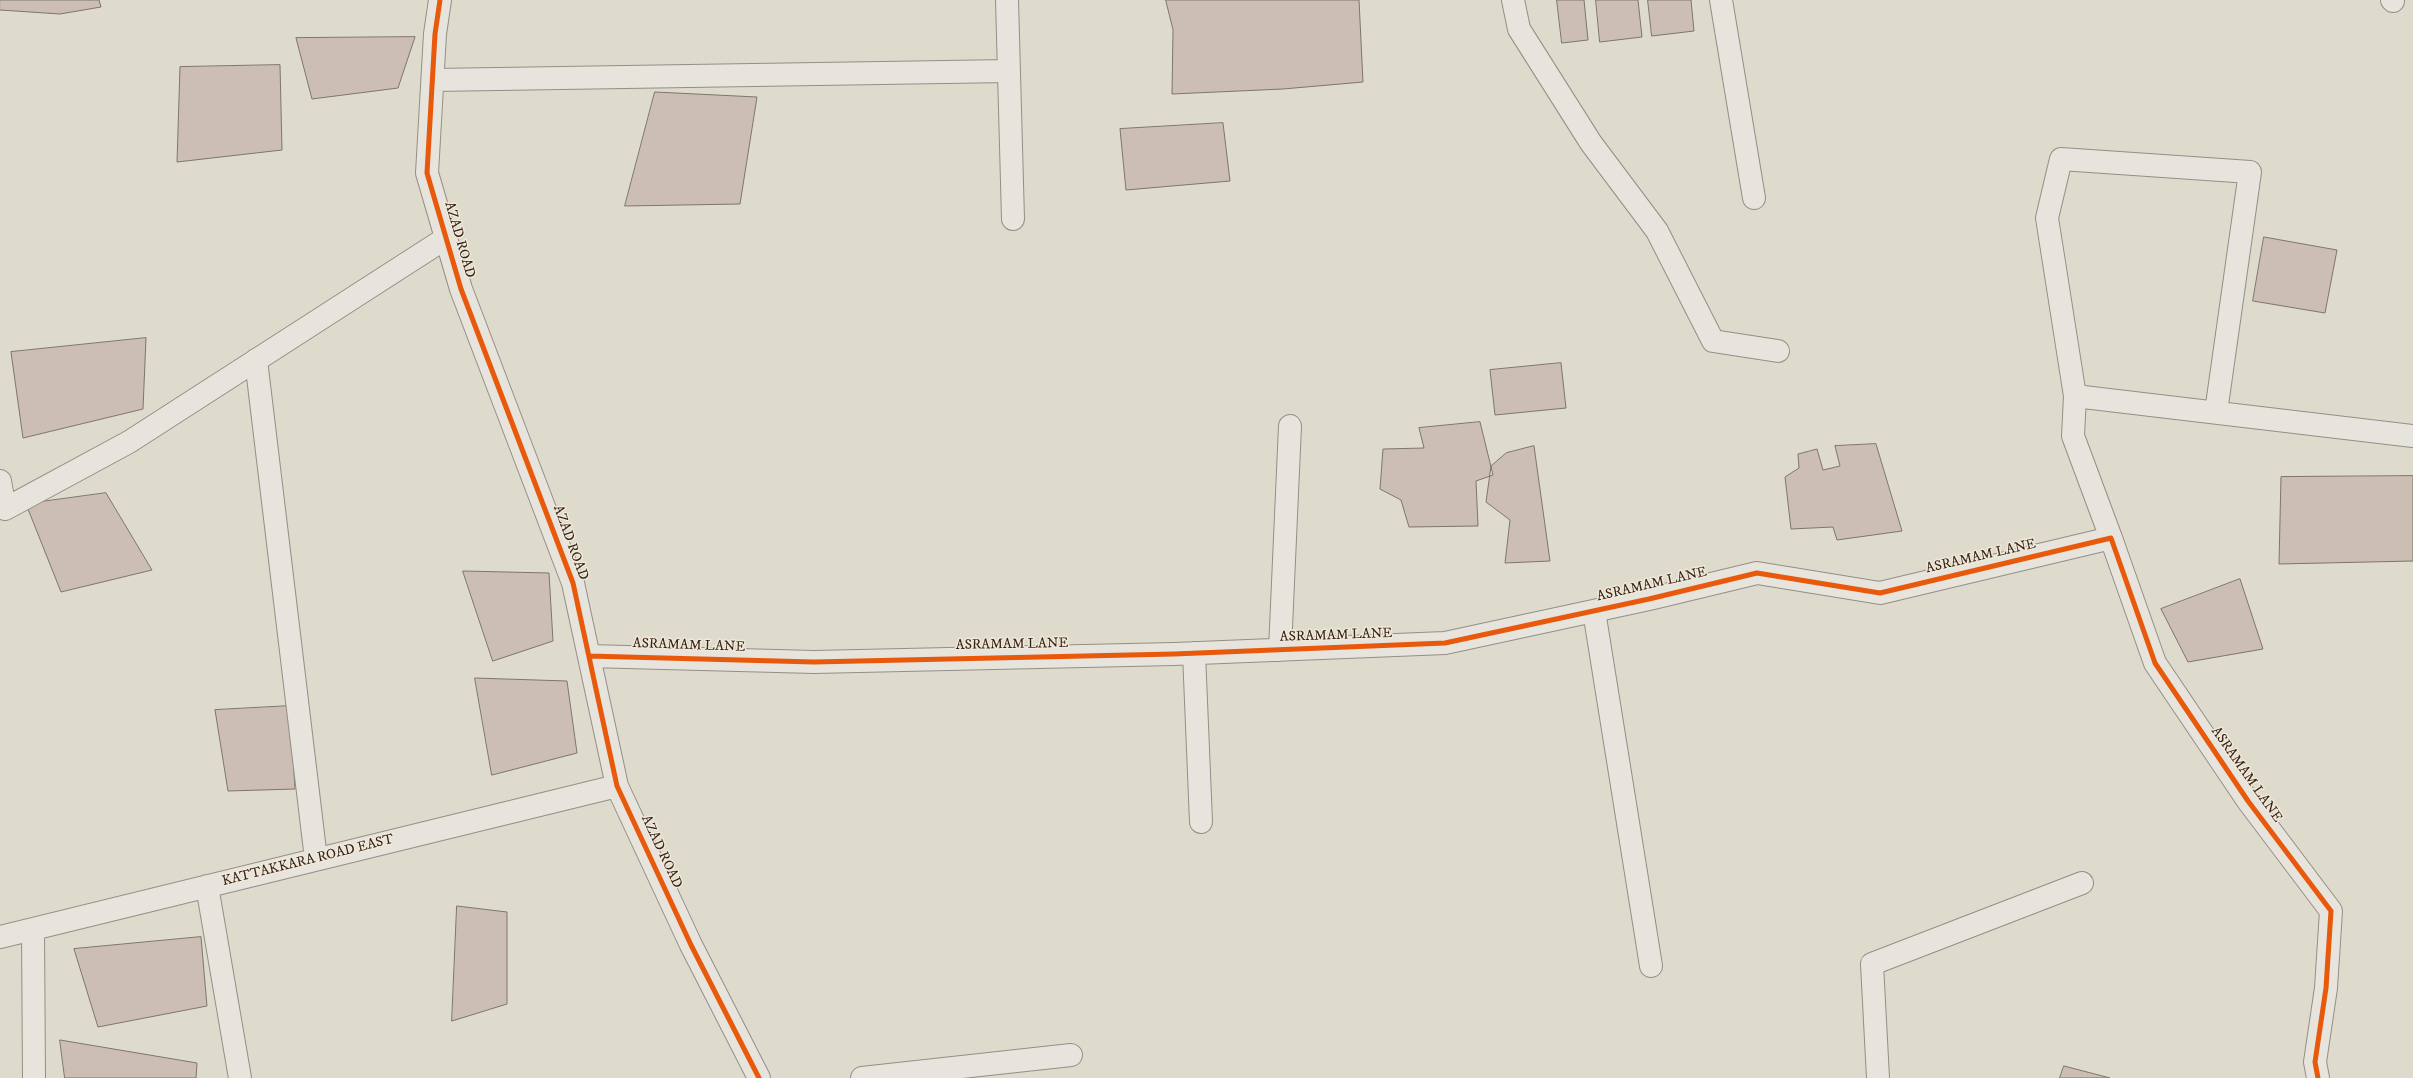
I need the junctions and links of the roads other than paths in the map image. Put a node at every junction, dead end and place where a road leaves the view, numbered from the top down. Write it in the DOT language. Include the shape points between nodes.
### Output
graph roads {
  1 [pos="440,0"];
  2 [pos="1007,0"];
  3 [pos="1513,0"];
  4 [pos="1721,0"];
  5 [pos="1009,71"];
  6 [pos="433,80"];
  7 [pos="1754,198"];
  8 [pos="1013,219"];
  9 [pos="446,238"];
  10 [pos="1778,351"];
  11 [pos="256,360"];
  12 [pos="2075,396"];
  13 [pos="2216,412"];
  14 [pos="1290,426"];
  15 [pos="2413,436"];
  16 [pos="0,482"];
  17 [pos="2,511"];
  18 [pos="2111,538"];
  19 [pos="1594,611"];
  20 [pos="1280,650"];
  21 [pos="1194,653"];
  22 [pos="589,656"];
  23 [pos="617,786"];
  24 [pos="1201,822"];
  25 [pos="316,859"];
  26 [pos="2082,883"];
  27 [pos="207,886"];
  28 [pos="33,930"];
  29 [pos="0,937"];
  30 [pos="1651,966"];
  31 [pos="1071,1055"];
  32 [pos="34,1078"];
  33 [pos="240,1078"];
  34 [pos="759,1078"];
  35 [pos="862,1078"];
  36 [pos="1878,1078"];
  37 [pos="2318,1078"];
  1 -- 6 [label="street, AZAD ROAD"];
  2 -- 5 [label="street"];
  3 -- 10 [label="street" via="1519,28 1591,143 1657,231 1713,341"];
  4 -- 7 [label="street"];
  5 -- 6 [label="street"];
  5 -- 8 [label="street"];
  6 -- 9 [label="street, AZAD ROAD" via="427,174"];
  9 -- 11 [label="street"];
  9 -- 22 [label="street, AZAD ROAD" via="461,289 573,583"];
  11 -- 17 [label="street" via="129,442"];
  11 -- 25 [label="street"];
  12 -- 13 [label="street"];
  12 -- 13 [label="street" via="2048,218 2061,159 2250,172"];
  12 -- 18 [label="street" via="2073,436"];
  13 -- 15 [label="street"];
  14 -- 20 [label="street"];
  16 -- 17 [label="street"];
  18 -- 19 [label="street, ASRAMAM LANE" via="1880,593 1757,573"];
  18 -- 37 [label="street, ASRAMAM LANE" via="2155,663 2248,801 2331,911 2326,988 2315,1062"];
  19 -- 20 [label="street, ASRAMAM LANE" via="1445,643"];
  19 -- 30 [label="street"];
  20 -- 21 [label="street, ASRAMAM LANE"];
  21 -- 22 [label="street, ASRAMAM LANE" via="814,662"];
  21 -- 24 [label="street"];
  22 -- 23 [label="street, AZAD ROAD"];
  23 -- 25 [label="street, KATTAKKARA ROAD EAST"];
  23 -- 34 [label="street, AZAD ROAD" via="691,945"];
  25 -- 27 [label="street, KATTAKKARA ROAD EAST"];
  26 -- 36 [label="street" via="1872,964"];
  27 -- 28 [label="street, KATTAKKARA ROAD EAST"];
  27 -- 33 [label="street"];
  28 -- 29 [label="street, KATTAKKARA ROAD EAST"];
  28 -- 32 [label="street"];
  31 -- 35 [label="street"];
}
